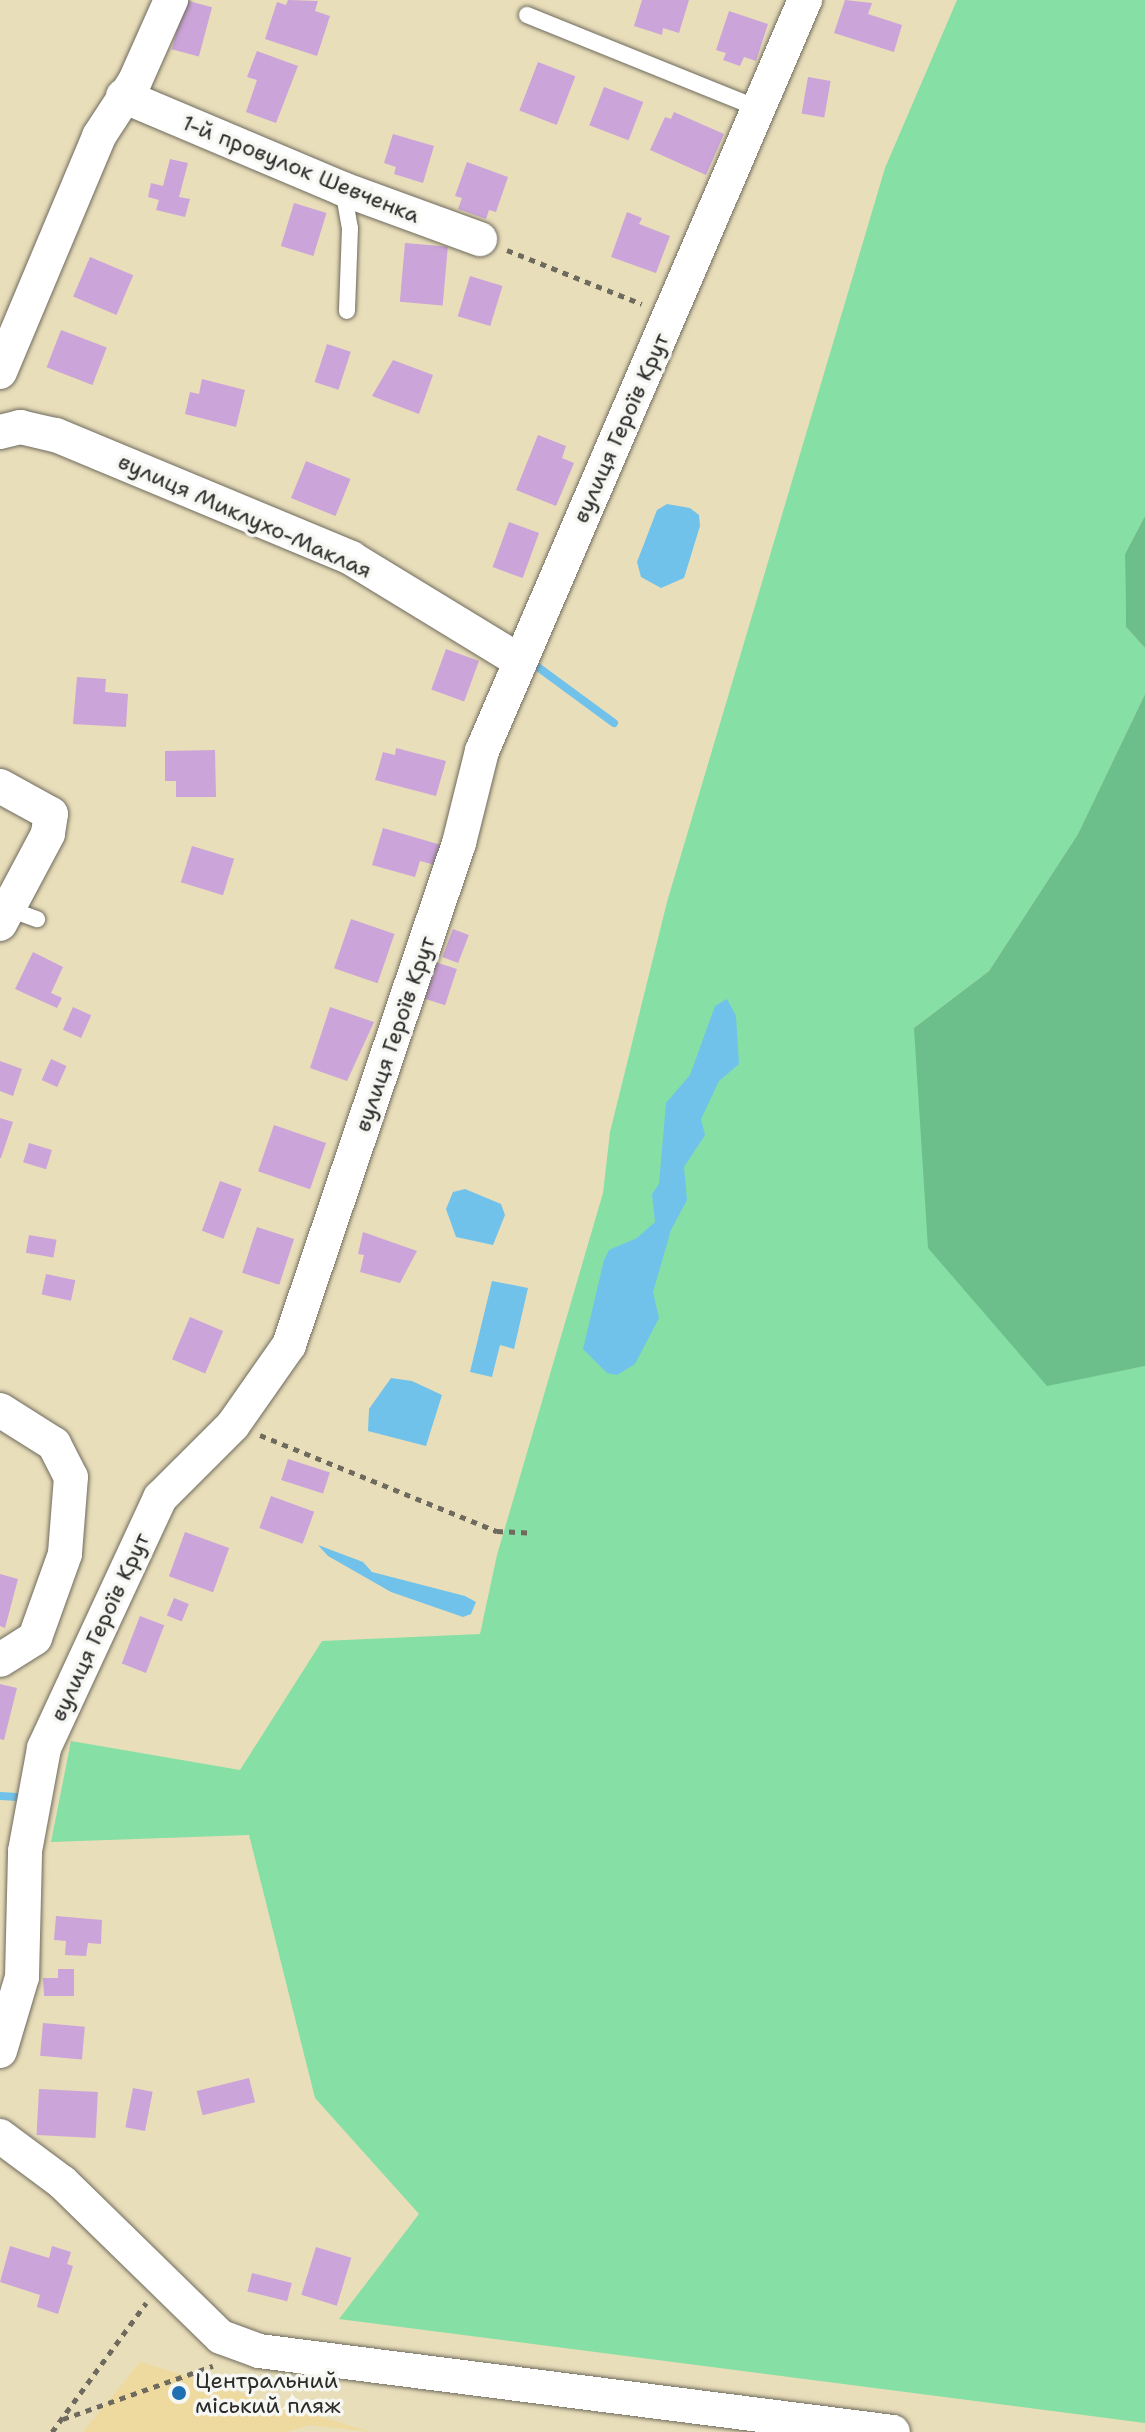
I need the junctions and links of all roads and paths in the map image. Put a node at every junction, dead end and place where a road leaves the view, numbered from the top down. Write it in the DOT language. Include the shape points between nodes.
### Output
graph roads {
  1 [pos="171,0"];
  2 [pos="805,0"];
  3 [pos="527,15"];
  4 [pos="123,96"];
  5 [pos="762,110"];
  6 [pos="343,189"];
  7 [pos="480,239"];
  8 [pos="347,311"];
  9 [pos="671,315"];
  10 [pos="0,372"];
  11 [pos="0,432"];
  12 [pos="520,661"];
  13 [pos="0,788"];
  14 [pos="15,918"];
  15 [pos="0,1410"];
  16 [pos="233,1425"];
  17 [pos="532,1533"];
  18 [pos="0,1660"];
  19 [pos="0,2051"];
  20 [pos="0,2136"];
  21 [pos="164,2279"];
  22 [pos="259,2351"];
  23 [pos="63,2419"];
  24 [pos="52,2432"];
  25 [pos="893,2432"];
  1 -- 4 [label="street"];
  2 -- 5 [label="street, вулиця Героїв Крут"];
  3 -- 5 [label="lane"];
  4 -- 6 [label="street, 1-й провулок Шевченка"];
  4 -- 10 [label="street" via="96,143"];
  5 -- 9 [label="street, вулиця Героїв Крут"];
  6 -- 7 [label="street, 1-й провулок Шевченка"];
  6 -- 8 [label="lane" via="350,228"];
  7 -- 9 [label="path"];
  9 -- 12 [label="street, вулиця Героїв Крут"];
  11 -- 12 [label="street, вулиця Миклухо-Маклая" via="20,427 69,439 351,558"];
  12 -- 16 [label="street, вулиця Героїв Крут" via="476,770 459,843 310,1292 289,1345"];
  13 -- 14 [label="street" via="37,802 51,814"];
  15 -- 18 [label="street" via="54,1444 71,1477 65,1554 35,1638"];
  16 -- 17 [label="path" via="474,1522"];
  16 -- 19 [label="street, вулиця Героїв Крут" via="160,1498 44,1748 25,1851 22,1977"];
  20 -- 21 [label="street" via="62,2182"];
  21 -- 22 [label="street" via="221,2337"];
  21 -- 23 [label="path"];
  22 -- 23 [label="path"];
  22 -- 25 [label="street"];
  23 -- 24 [label="path"];
}
